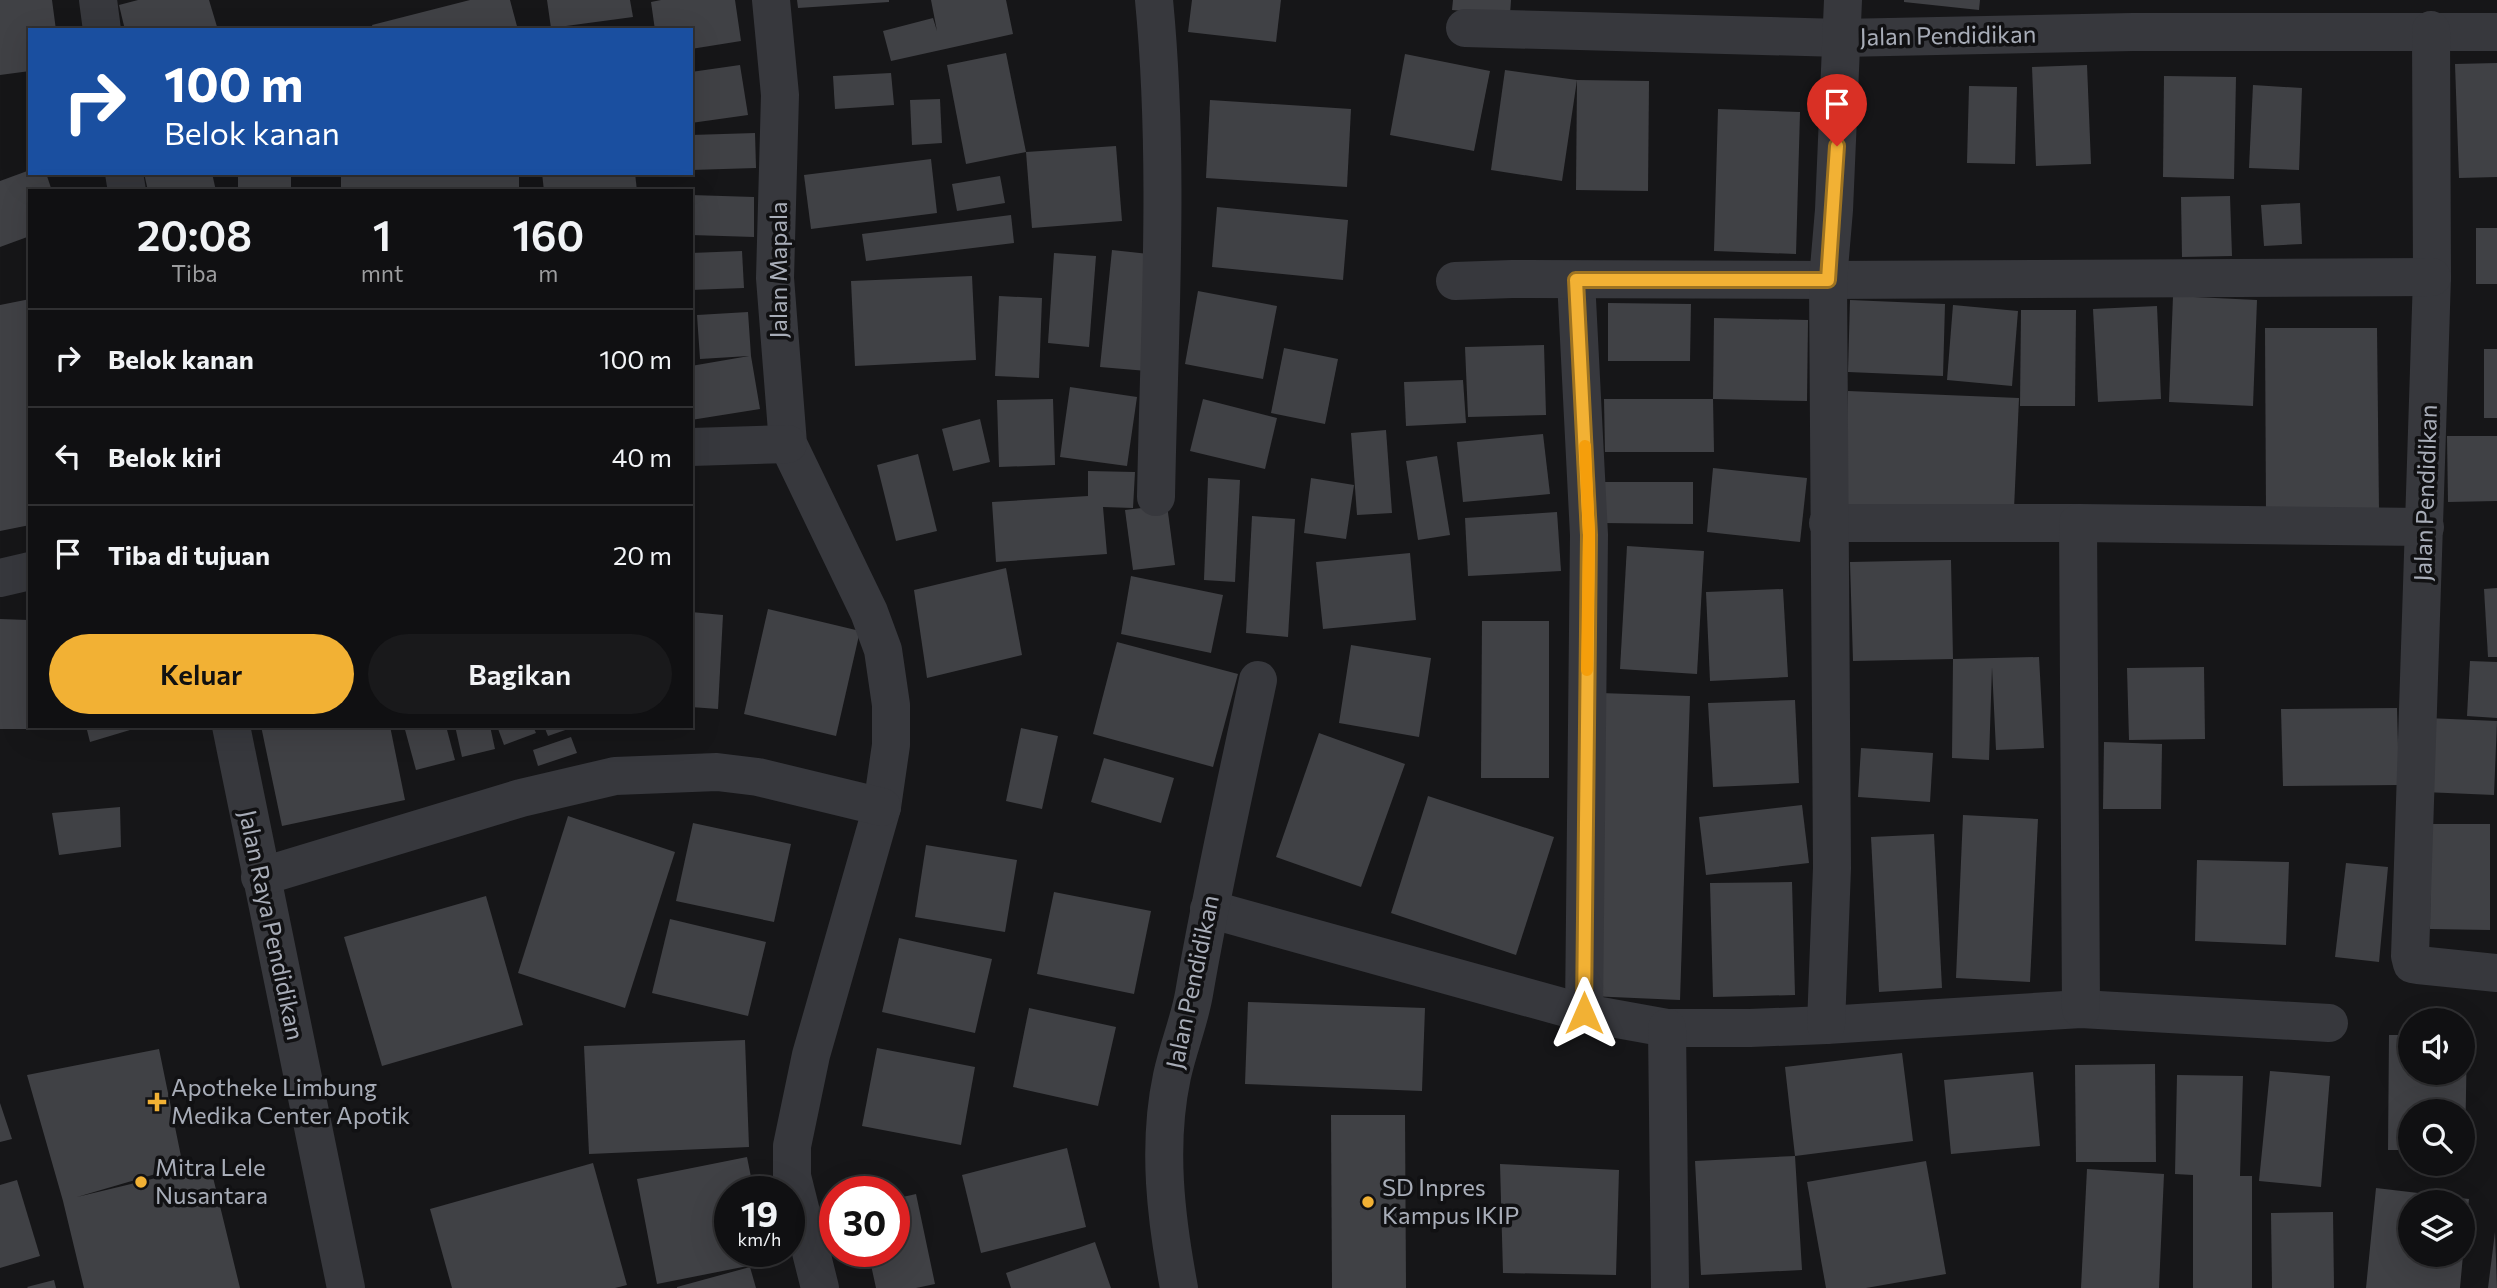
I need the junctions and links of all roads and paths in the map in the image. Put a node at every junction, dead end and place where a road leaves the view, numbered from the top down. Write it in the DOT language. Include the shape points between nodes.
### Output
graph roads {
  1 [pos="98,0"];
  2 [pos="771,0"];
  3 [pos="1154,0"];
  4 [pos="1843,0"];
  5 [pos="102,28"];
  6 [pos="1465,28"];
  7 [pos="2431,30"];
  8 [pos="2497,32"];
  9 [pos="1841,38"];
  10 [pos="2432,277"];
  11 [pos="1576,280"];
  12 [pos="1828,280"];
  13 [pos="1455,281"];
  14 [pos="788,444"];
  15 [pos="693,447"];
  16 [pos="1156,497"];
  17 [pos="1828,523"];
  18 [pos="2078,523"];
  19 [pos="2425,527"];
  20 [pos="28,571"];
  21 [pos="0,578"];
  22 [pos="1258,680"];
  23 [pos="232,728"];
  24 [pos="882,807"];
  25 [pos="260,877"];
  26 [pos="1209,909"];
  27 [pos="2497,973"];
  28 [pos="2081,1009"];
  29 [pos="1584,1013"];
  30 [pos="2329,1023"];
  31 [pos="1826,1025"];
  32 [pos="1667,1028"];
  33 [pos="346,1288"];
  34 [pos="820,1288"];
  35 [pos="1179,1288"];
  36 [pos="1670,1288"];
  1 -- 5 [label="street"];
  2 -- 14 [label="street, Jalan Mapala" via="780,95 775,278"];
  3 -- 16 [label="street" via="1164,228"];
  4 -- 9 [label="street"];
  6 -- 9 [label="street, Jalan Pendidikan"];
  7 -- 8 [label="street, Jalan Pendidikan"];
  7 -- 9 [label="street, Jalan Pendidikan"];
  7 -- 10 [label="street, Jalan Pendidikan"];
  9 -- 12 [label="street"];
  10 -- 12 [label="street"];
  10 -- 19 [label="street, Jalan Pendidikan"];
  11 -- 12 [label="street"];
  11 -- 13 [label="street"];
  11 -- 29 [label="street" via="1589,535"];
  12 -- 17 [label="street"];
  14 -- 15 [label="street"];
  14 -- 24 [label="street" via="883,650 891,745"];
  17 -- 18 [label="street"];
  17 -- 31 [label="street" via="1832,868"];
  18 -- 19 [label="street"];
  18 -- 28 [label="street"];
  19 -- 27 [label="street, Jalan Pendidikan" via="2414,961"];
  20 -- 21 [label="street"];
  22 -- 26 [label="street, Jalan Pendidikan"];
  23 -- 25 [label="street, Jalan Raya Pendidikan"];
  24 -- 25 [label="street" via="758,777 717,772 615,776 521,798"];
  24 -- 34 [label="street" via="811,1055 792,1146 792,1176"];
  25 -- 33 [label="street, Jalan Raya Pendidikan"];
  26 -- 29 [label="street"];
  26 -- 35 [label="street, Jalan Pendidikan" via="1166,1115 1168,1225"];
  28 -- 30 [label="street"];
  28 -- 31 [label="street"];
  29 -- 32 [label="street"];
  31 -- 32 [label="street"];
  32 -- 36 [label="street"];
}
